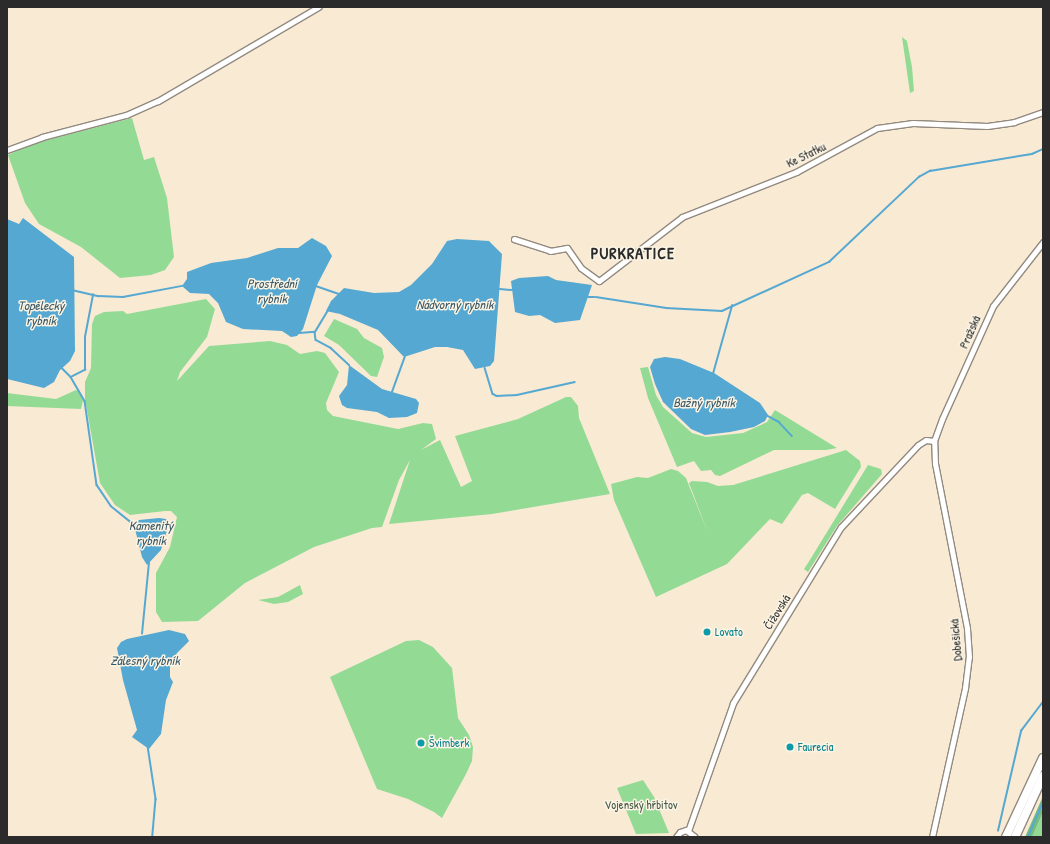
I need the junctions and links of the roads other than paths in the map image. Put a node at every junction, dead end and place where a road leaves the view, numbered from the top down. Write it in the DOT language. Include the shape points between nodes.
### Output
graph roads {
  1 [pos="318,7"];
  2 [pos="1043,112"];
  3 [pos="7,150"];
  4 [pos="514,238"];
  5 [pos="1043,242"];
  6 [pos="934,441"];
  7 [pos="1043,758"];
  8 [pos="1043,776"];
  9 [pos="688,831"];
  10 [pos="676,837"];
  11 [pos="695,837"];
  12 [pos="932,837"];
  13 [pos="1006,837"];
  14 [pos="1015,837"];
  1 -- 3 [label="street" via="158,101 126,115 42,137"];
  2 -- 4 [label="street, Ke Statku" via="1014,122 987,126 913,123 877,128 796,172 682,217 599,281 581,268 567,248 550,251"];
  5 -- 6 [label="street, Pražská" via="993,306"];
  6 -- 9 [label="street, Čížovská" via="926,440 918,445 841,527 733,703"];
  6 -- 12 [label="street, Dobešická" via="935,464 967,628 969,657 965,688"];
  7 -- 13 [label="highway"];
  8 -- 14 [label="highway"];
  9 -- 10 [label="street" via="680,832"];
  9 -- 11 [label="street"];
}
